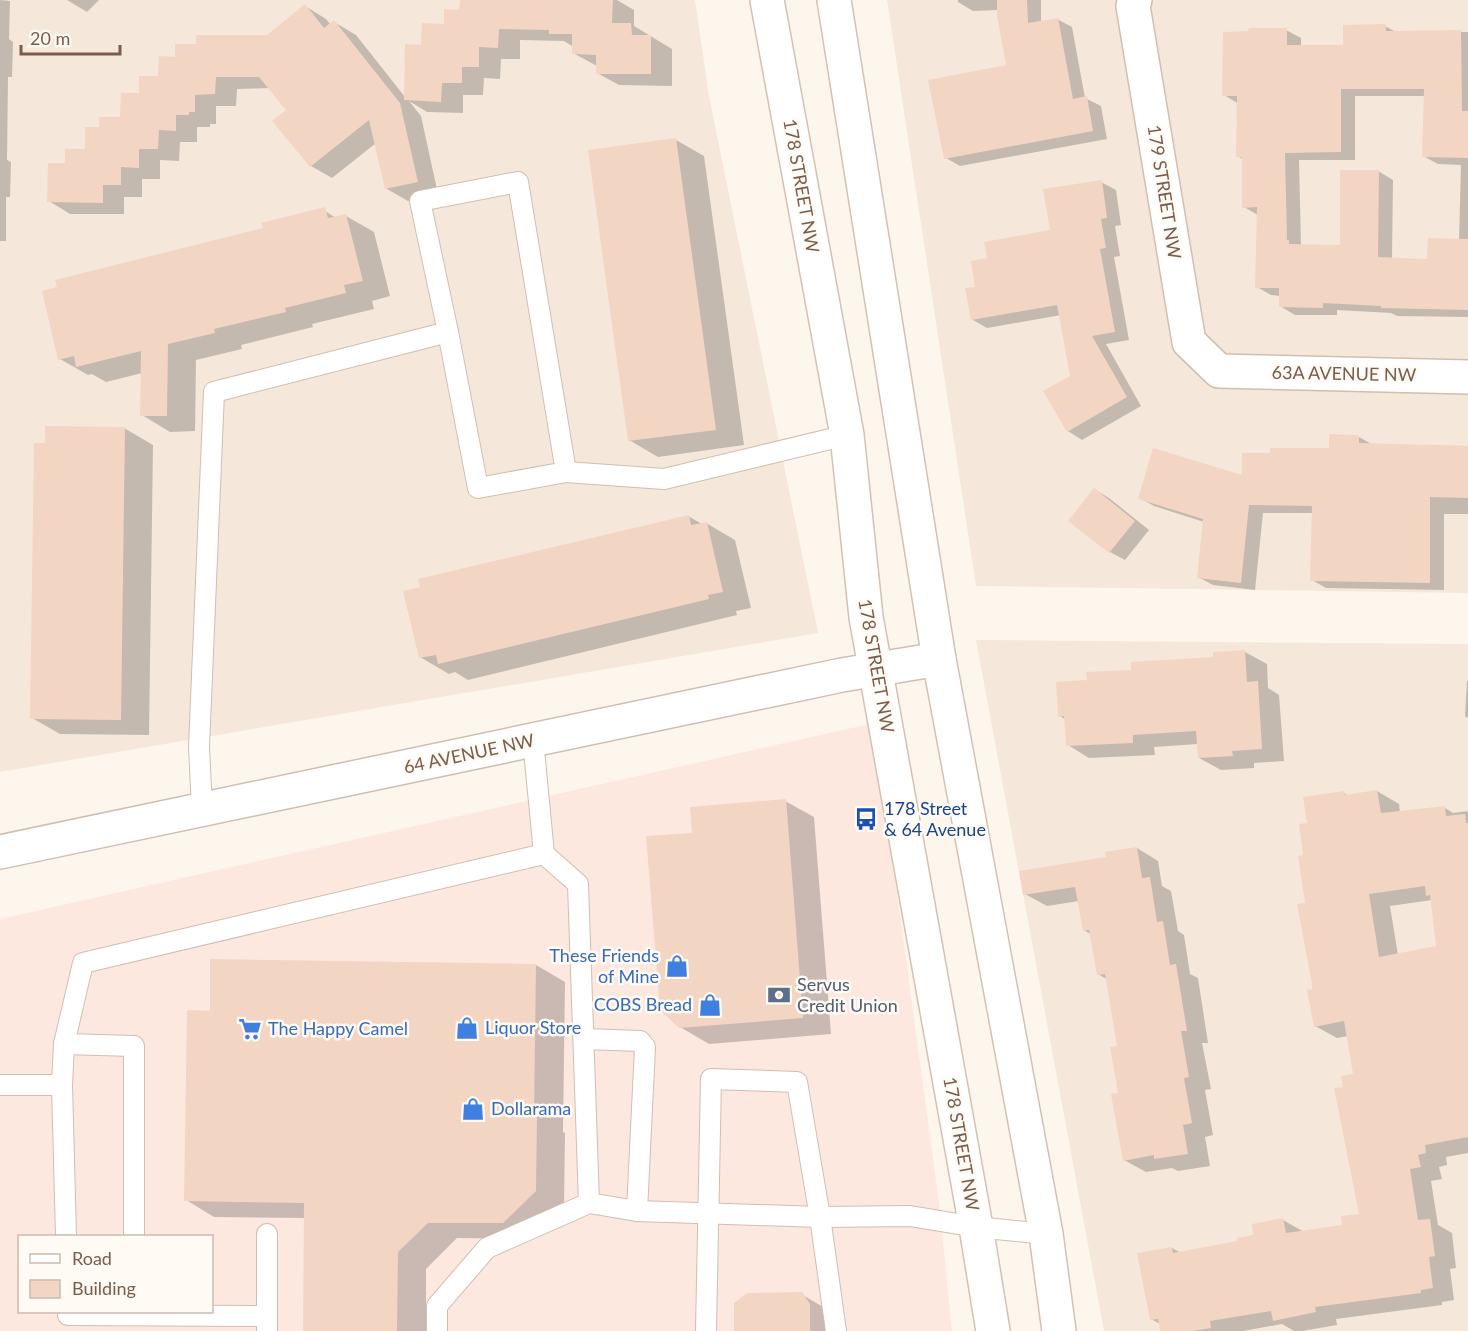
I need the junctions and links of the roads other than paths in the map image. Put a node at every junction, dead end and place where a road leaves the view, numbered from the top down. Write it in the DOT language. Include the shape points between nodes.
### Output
graph roads {
  1 [pos="767,0"];
  2 [pos="834,0"];
  3 [pos="1135,0"];
  4 [pos="448,332"];
  5 [pos="1219,371"];
  6 [pos="1468,377"];
  7 [pos="847,435"];
  8 [pos="566,472"];
  9 [pos="939,658"];
  10 [pos="876,669"];
  11 [pos="533,740"];
  12 [pos="202,809"];
  13 [pos="0,852"];
  14 [pos="544,854"];
  15 [pos="585,1040"];
  16 [pos="64,1044"];
  17 [pos="0,1085"];
  18 [pos="62,1085"];
  19 [pos="589,1203"];
  20 [pos="637,1211"];
  21 [pos="708,1214"];
  22 [pos="820,1217"];
  23 [pos="976,1227"];
  24 [pos="267,1233"];
  25 [pos="1046,1234"];
  26 [pos="66,1235"];
  27 [pos="134,1235"];
  28 [pos="68,1319"];
  29 [pos="267,1324"];
  30 [pos="437,1331"];
  31 [pos="706,1331"];
  32 [pos="836,1331"];
  33 [pos="993,1331"];
  34 [pos="1059,1331"];
  1 -- 7 [label="main road, 178 STREET NW"];
  2 -- 9 [label="main road"];
  3 -- 5 [label="main road, 179 STREET NW" via="1189,342"];
  4 -- 8 [label="lane" via="478,488"];
  4 -- 8 [label="lane" via="420,201 518,182"];
  4 -- 12 [label="lane" via="214,392 199,747"];
  5 -- 6 [label="main road, 63A AVENUE NW"];
  7 -- 8 [label="lane" via="664,479"];
  7 -- 10 [label="main road, 178 STREET NW" via="866,617"];
  9 -- 10 [label="main road, 64 AVENUE NW"];
  9 -- 25 [label="main road"];
  10 -- 11 [label="main road, 64 AVENUE NW"];
  10 -- 23 [label="main road, 178 STREET NW"];
  11 -- 12 [label="main road, 64 AVENUE NW"];
  11 -- 14 [label="lane"];
  12 -- 13 [label="main road, 64 AVENUE NW"];
  14 -- 15 [label="lane" via="578,884"];
  14 -- 16 [label="lane" via="83,963"];
  15 -- 19 [label="lane"];
  15 -- 20 [label="lane" via="640,1041 645,1047"];
  16 -- 18 [label="lane"];
  16 -- 27 [label="lane" via="134,1046"];
  17 -- 18 [label="lane"];
  18 -- 26 [label="lane"];
  19 -- 20 [label="lane"];
  19 -- 30 [label="lane" via="487,1248 437,1306"];
  20 -- 21 [label="lane"];
  21 -- 22 [label="lane"];
  21 -- 22 [label="lane" via="711,1079 797,1082"];
  21 -- 31 [label="lane"];
  22 -- 23 [label="lane" via="910,1216"];
  22 -- 32 [label="lane"];
  23 -- 25 [label="lane"];
  23 -- 33 [label="main road, 178 STREET NW"];
  24 -- 29 [label="lane"];
  25 -- 34 [label="main road"];
  28 -- 29 [label="lane"];
}
